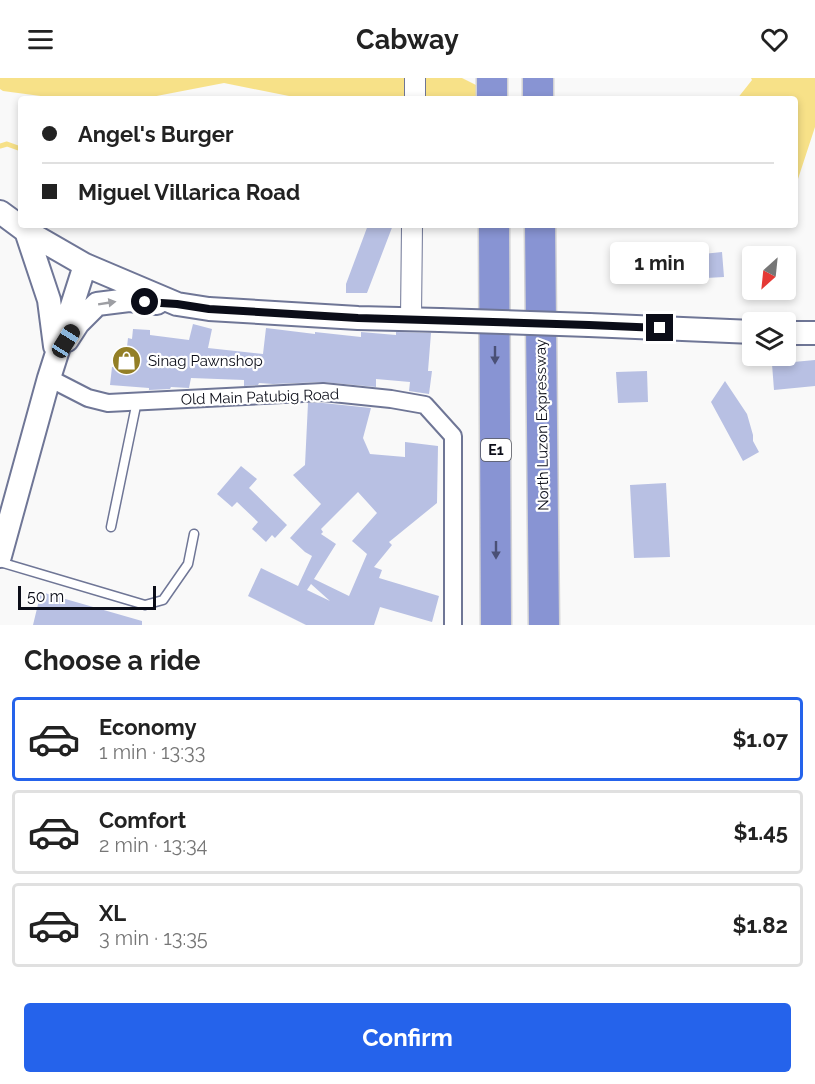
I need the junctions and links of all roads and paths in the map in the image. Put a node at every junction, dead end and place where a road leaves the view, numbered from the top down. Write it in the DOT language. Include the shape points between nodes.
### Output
graph roads {
  1 [pos="415,78"];
  2 [pos="492,78"];
  3 [pos="538,78"];
  4 [pos="415,96"];
  5 [pos="492,96"];
  6 [pos="538,96"];
  7 [pos="0,212"];
  8 [pos="18,225"];
  9 [pos="22,228"];
  10 [pos="412,228"];
  11 [pos="494,228"];
  12 [pos="540,228"];
  13 [pos="26,231"];
  14 [pos="85,265"];
  15 [pos="177,304"];
  16 [pos="411,319"];
  17 [pos="742,332"];
  18 [pos="796,333"];
  19 [pos="815,333"];
  20 [pos="52,369"];
  21 [pos="137,401"];
  22 [pos="111,527"];
  23 [pos="194,534"];
  24 [pos="0,556"];
  25 [pos="0,562"];
  26 [pos="453,625"];
  27 [pos="496,625"];
  28 [pos="544,625"];
  1 -- 4 [label="street"];
  2 -- 5 [label="highway"];
  3 -- 6 [label="highway"];
  7 -- 8 [label="main road"];
  9 -- 13 [label="main road"];
  10 -- 16 [label="street"];
  11 -- 27 [label="highway, E1, one-way"];
  12 -- 28 [label="highway, North Luzon Expressway"];
  13 -- 14 [label="main road"];
  13 -- 20 [label="main road" via="50,300"];
  14 -- 15 [label="main road"];
  14 -- 20 [label="main road"];
  15 -- 16 [label="main road"];
  20 -- 15 [label="main road, one-way" via="78,323 97,304 129,300"];
  16 -- 17 [label="main road, bridge"];
  18 -- 19 [label="main road"];
  20 -- 21 [label="street, Old Main Patubig Road" via="88,398 108,403"];
  20 -- 24 [label="main road"];
  21 -- 22 [label="lane"];
  21 -- 26 [label="street, Old Main Patubig Road" via="323,392 425,405 453,436"];
  23 -- 25 [label="lane" via="188,564 163,600 145,605"];
}
